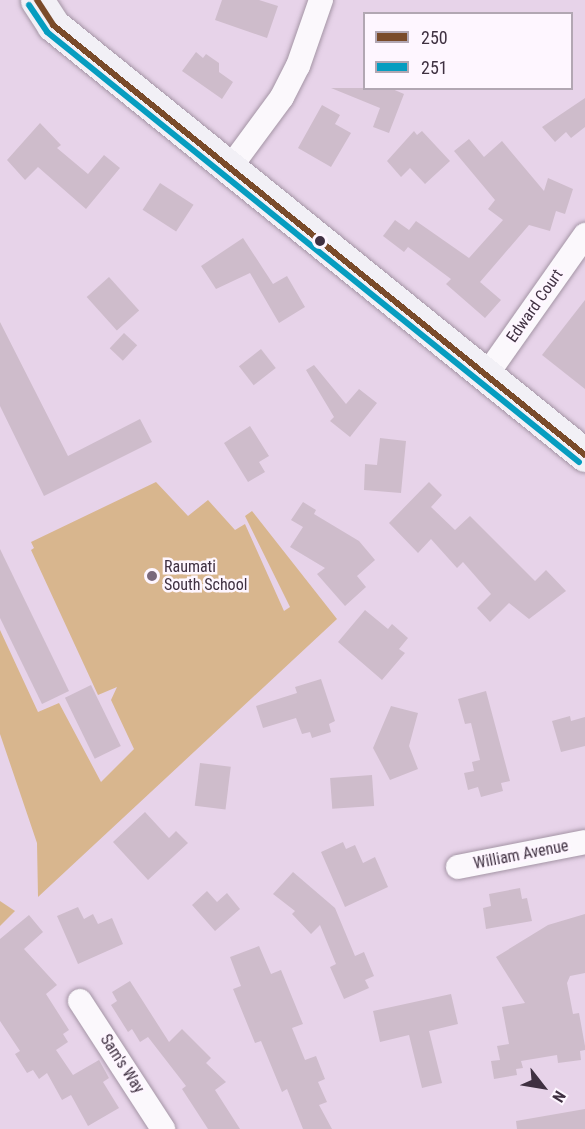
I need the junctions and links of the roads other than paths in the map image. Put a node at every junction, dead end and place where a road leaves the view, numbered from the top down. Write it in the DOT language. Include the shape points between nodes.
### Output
graph roads {
  1 [pos="37,0"];
  2 [pos="321,0"];
  3 [pos="229,169"];
  4 [pos="585,235"];
  5 [pos="485,376"];
  6 [pos="585,455"];
  7 [pos="585,842"];
  8 [pos="458,867"];
  9 [pos="80,1001"];
  10 [pos="163,1129"];
  1 -- 3 [label="street" via="53,25"];
  2 -- 3 [label="street" via="298,66 282,97"];
  3 -- 5 [label="street"];
  4 -- 5 [label="street, Edward Court"];
  5 -- 6 [label="street"];
  7 -- 8 [label="street, William Avenue"];
  9 -- 10 [label="street, Sam's Way"];
}
